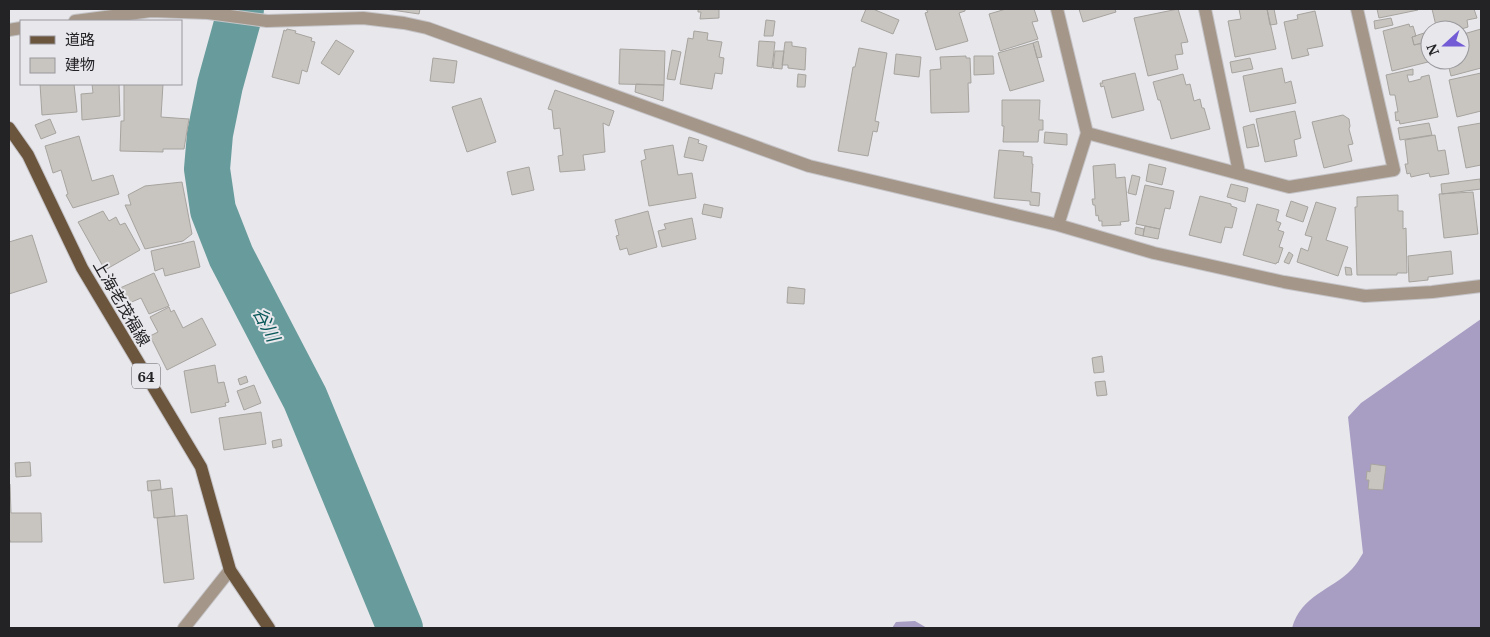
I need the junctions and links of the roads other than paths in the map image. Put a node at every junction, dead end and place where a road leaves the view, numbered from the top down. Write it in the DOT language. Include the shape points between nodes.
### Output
graph roads {
  1 [pos="1057,9"];
  2 [pos="1205,9"];
  3 [pos="1357,9"];
  4 [pos="84,20"];
  5 [pos="9,128"];
  6 [pos="1087,133"];
  7 [pos="1239,172"];
  8 [pos="1058,225"];
  9 [pos="1481,286"];
  10 [pos="230,570"];
  11 [pos="184,628"];
  12 [pos="269,628"];
  1 -- 6 [label="street"];
  2 -- 7 [label="street"];
  3 -- 7 [label="street" via="1394,170 1289,187"];
  4 -- 8 [label="street" via="152,12 208,13 267,21 363,18 404,23 427,28 809,166"];
  5 -- 10 [label="main road, 上海老茂福線 / 64" via="28,155 82,268 201,467"];
  6 -- 7 [label="street"];
  6 -- 8 [label="street"];
  8 -- 9 [label="street" via="1154,253 1365,296"];
  10 -- 11 [label="street"];
  10 -- 12 [label="main road, 上海老茂福線 / 64"];
}
